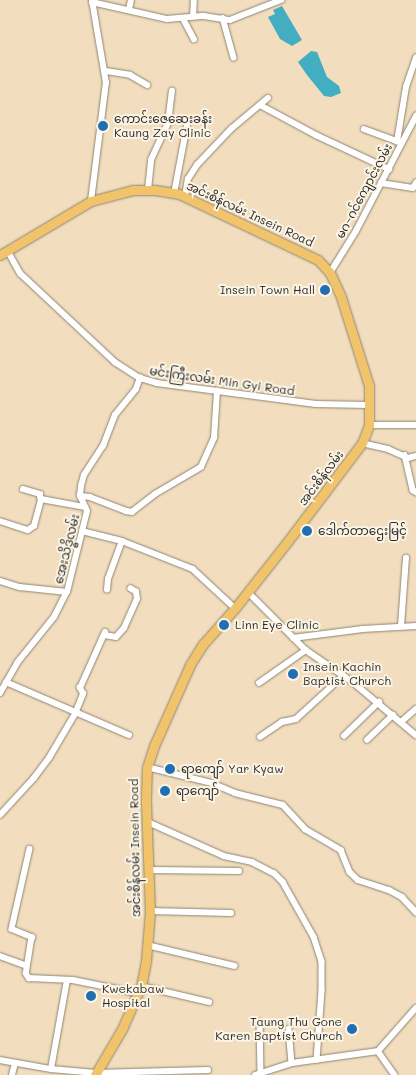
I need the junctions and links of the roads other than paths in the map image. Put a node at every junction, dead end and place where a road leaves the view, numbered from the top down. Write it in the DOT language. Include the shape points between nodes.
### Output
graph roads {
  1 [pos="131,0"];
  2 [pos="194,0"];
  3 [pos="282,0"];
  4 [pos="92,1"];
  5 [pos="129,10"];
  6 [pos="193,17"];
  7 [pos="183,18"];
  8 [pos="222,18"];
  9 [pos="194,39"];
  10 [pos="234,58"];
  11 [pos="416,58"];
  12 [pos="106,71"];
  13 [pos="147,85"];
  14 [pos="172,91"];
  15 [pos="268,98"];
  16 [pos="260,105"];
  17 [pos="416,116"];
  18 [pos="187,125"];
  19 [pos="364,129"];
  20 [pos="399,142"];
  21 [pos="389,169"];
  22 [pos="380,183"];
  23 [pos="416,183"];
  24 [pos="148,190"];
  25 [pos="174,194"];
  26 [pos="185,197"];
  27 [pos="91,201"];
  28 [pos="4,253"];
  29 [pos="330,273"];
  30 [pos="140,378"];
  31 [pos="217,391"];
  32 [pos="369,405"];
  33 [pos="369,425"];
  34 [pos="416,425"];
  35 [pos="362,443"];
  36 [pos="405,455"];
  37 [pos="416,456"];
  38 [pos="23,489"];
  39 [pos="416,492"];
  40 [pos="80,496"];
  41 [pos="41,499"];
  42 [pos="85,507"];
  43 [pos="0,521"];
  44 [pos="82,531"];
  45 [pos="122,541"];
  46 [pos="276,558"];
  47 [pos="406,558"];
  48 [pos="0,581"];
  49 [pos="131,589"];
  50 [pos="107,590"];
  51 [pos="67,592"];
  52 [pos="248,592"];
  53 [pos="236,608"];
  54 [pos="401,626"];
  55 [pos="416,626"];
  56 [pos="293,638"];
  57 [pos="306,650"];
  58 [pos="343,676"];
  59 [pos="6,682"];
  60 [pos="259,683"];
  61 [pos="0,692"];
  62 [pos="379,702"];
  63 [pos="416,709"];
  64 [pos="75,714"];
  65 [pos="393,715"];
  66 [pos="401,722"];
  67 [pos="129,735"];
  68 [pos="416,735"];
  69 [pos="344,736"];
  70 [pos="260,737"];
  71 [pos="367,740"];
  72 [pos="146,766"];
  73 [pos="0,814"];
  74 [pos="148,822"];
  75 [pos="30,849"];
  76 [pos="150,870"];
  77 [pos="239,871"];
  78 [pos="150,911"];
  79 [pos="416,912"];
  80 [pos="231,913"];
  81 [pos="148,945"];
  82 [pos="0,956"];
  83 [pos="25,965"];
  84 [pos="236,966"];
  85 [pos="67,980"];
  86 [pos="139,990"];
  87 [pos="209,1002"];
  88 [pos="416,1008"];
  89 [pos="260,1022"];
  90 [pos="289,1029"];
  91 [pos="378,1051"];
  92 [pos="0,1060"];
  93 [pos="317,1060"];
  94 [pos="15,1063"];
  95 [pos="292,1063"];
  96 [pos="51,1069"];
  97 [pos="208,1070"];
  98 [pos="96,1074"];
  99 [pos="258,1074"];
  100 [pos="12,1075"];
  101 [pos="395,1075"];
  1 -- 5 [label="street"];
  2 -- 6 [label="street"];
  3 -- 8 [label="street" via="230,20"];
  4 -- 5 [label="street"];
  4 -- 12 [label="street"];
  5 -- 7 [label="street" via="167,19"];
  6 -- 7 [label="street"];
  6 -- 8 [label="street"];
  7 -- 9 [label="street"];
  8 -- 10 [label="street"];
  11 -- 20 [label="street, မဂ~ဂင်ကျောင်းလမ်း" via="406,87"];
  12 -- 13 [label="street" via="130,75"];
  12 -- 27 [label="street"];
  14 -- 24 [label="street" via="168,124 151,160"];
  15 -- 16 [label="street"];
  16 -- 21 [label="street"];
  16 -- 26 [label="street" via="196,164 188,180"];
  17 -- 20 [label="street"];
  18 -- 25 [label="street"];
  19 -- 20 [label="street"];
  20 -- 21 [label="street, မဂ~ဂင်ကျောင်းလမ်း"];
  21 -- 22 [label="street, မဂ~ဂင်ကျောင်းလမ်း"];
  22 -- 23 [label="street" via="413,188"];
  22 -- 29 [label="street, မဂ~ဂင်ကျောင်းလမ်း"];
  24 -- 25 [label="main road, အင်းစိန်လမ်း Insein Road"];
  24 -- 27 [label="main road, အင်းစိန်လမ်း Insein Road" via="133,190"];
  25 -- 26 [label="main road, အင်းစိန်လမ်း Insein Road"];
  26 -- 29 [label="main road, အင်းစိန်လမ်း Insein Road" via="302,251 318,260"];
  27 -- 28 [label="main road, အင်းစိန်လမ်း Insein Road"];
  28 -- 30 [label="street, မင်းကြီးလမ်း Min Gyi Road" via="21,274 115,362"];
  29 -- 32 [label="main road, အင်းစိန်လမ်း Insein Road" via="364,367"];
  30 -- 31 [label="street, မင်းကြီးလမ်း Min Gyi Road"];
  30 -- 40 [label="street, အေးသိဒ္ဓိလမ်း" via="136,389 115,415 103,446 84,475"];
  31 -- 32 [label="street, မင်းကြီးလမ်း Min Gyi Road" via="316,404"];
  31 -- 40 [label="street" via="214,438 201,466 132,512"];
  32 -- 33 [label="main road, အင်းစိန်လမ်း"];
  33 -- 34 [label="street"];
  33 -- 35 [label="main road, အင်းစိန်လမ်း"];
  35 -- 36 [label="street"];
  35 -- 46 [label="main road, အင်းစိန်လမ်း"];
  36 -- 37 [label="street" via="408,458"];
  36 -- 39 [label="street" via="413,491"];
  38 -- 41 [label="street" via="40,494"];
  40 -- 42 [label="street, အေးသိဒ္ဓိလမ်း"];
  41 -- 42 [label="street"];
  41 -- 43 [label="street" via="34,526 28,530"];
  42 -- 44 [label="street, အေးသိဒ္ဓိလမ်း"];
  44 -- 45 [label="street"];
  44 -- 51 [label="street, အေးသိဒ္ဓိလမ်း"];
  45 -- 50 [label="street"];
  45 -- 53 [label="street" via="193,569"];
  46 -- 52 [label="main road, အင်းစိန်လမ်း Insein Road"];
  47 -- 54 [label="street"];
  48 -- 51 [label="street" via="20,587"];
  49 -- 64 [label="street" via="138,595 124,628 116,637 105,633 80,688 83,694"];
  51 -- 59 [label="street, အေးသိဒ္ဓိလမ်း" via="54,617"];
  52 -- 53 [label="main road, အင်းစိန်လမ်း Insein Road"];
  52 -- 56 [label="street"];
  53 -- 72 [label="main road, အင်းစိန်လမ်း Insein Road" via="203,644 190,665"];
  54 -- 55 [label="street"];
  54 -- 56 [label="street"];
  56 -- 57 [label="street"];
  57 -- 58 [label="street"];
  57 -- 60 [label="street"];
  58 -- 62 [label="street"];
  58 -- 70 [label="street" via="296,719 282,722"];
  59 -- 61 [label="street, အေးသိဒ္ဓိလမ်း"];
  59 -- 64 [label="street"];
  62 -- 65 [label="street"];
  62 -- 69 [label="street"];
  63 -- 66 [label="street"];
  64 -- 67 [label="street"];
  64 -- 73 [label="street" via="49,758"];
  65 -- 66 [label="street"];
  65 -- 71 [label="street"];
  66 -- 68 [label="street"];
  72 -- 74 [label="main road, အင်းစိန်လမ်း Insein Road"];
  72 -- 79 [label="street" via="283,805 305,829 341,850 350,872 358,880 402,897"];
  74 -- 76 [label="main road, အင်းစိန်လမ်း Insein Road"];
  74 -- 93 [label="street" via="224,856 252,862 274,873 283,882 314,937 322,961"];
  75 -- 83 [label="street" via="12,929 32,937"];
  76 -- 77 [label="street"];
  76 -- 78 [label="main road, အင်းစိန်လမ်း Insein Road"];
  78 -- 80 [label="street"];
  78 -- 81 [label="main road, အင်းစိန်လမ်း Insein Road"];
  81 -- 84 [label="street"];
  81 -- 86 [label="main road, အင်းစိန်လမ်း Insein Road"];
  82 -- 83 [label="street"];
  83 -- 85 [label="street" via="29,978"];
  85 -- 86 [label="street"];
  85 -- 96 [label="street"];
  86 -- 87 [label="street"];
  86 -- 98 [label="main road, အင်းစိန်လမ်း Insein Road" via="122,1029"];
  88 -- 91 [label="street"];
  89 -- 99 [label="street"];
  90 -- 95 [label="street"];
  91 -- 93 [label="street"];
  91 -- 101 [label="street"];
  92 -- 94 [label="street"];
  93 -- 95 [label="street"];
  94 -- 96 [label="street"];
  94 -- 100 [label="street"];
  95 -- 99 [label="street"];
  96 -- 98 [label="street"];
  97 -- 98 [label="street"];
}
